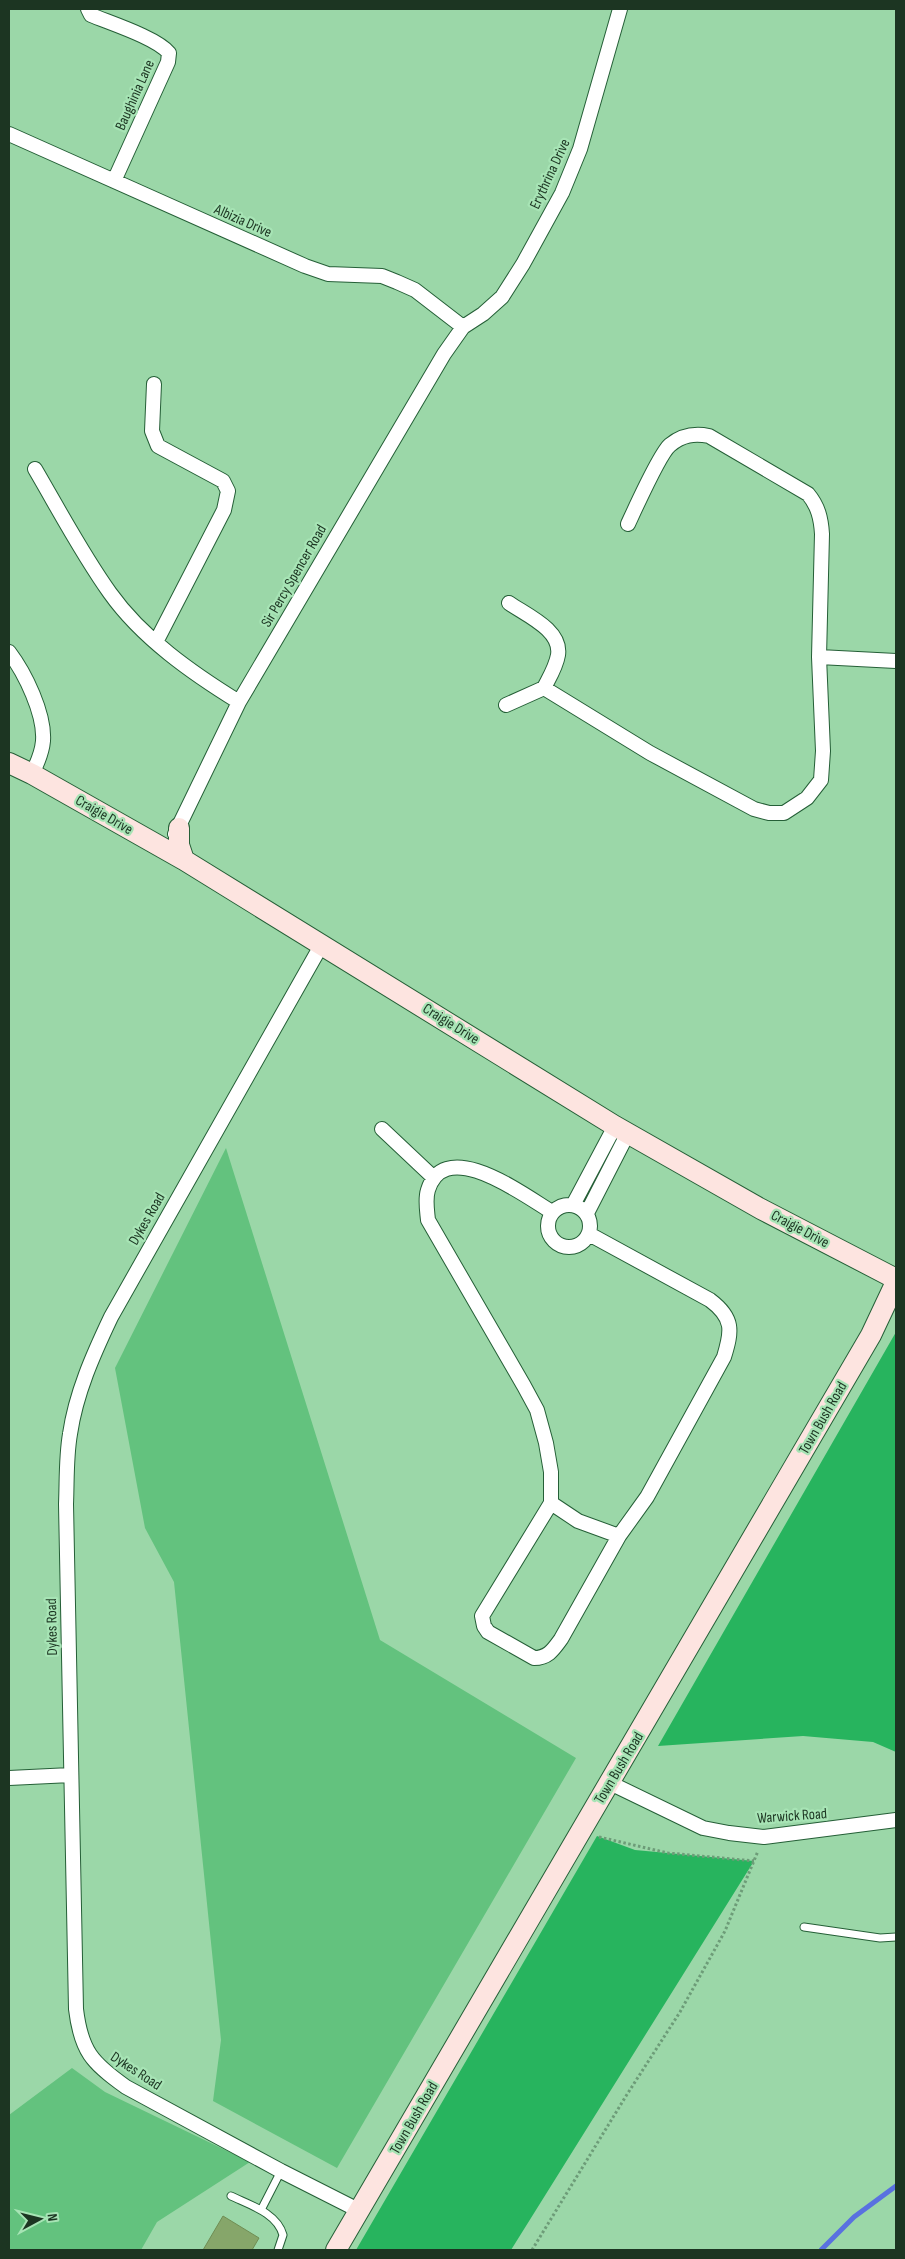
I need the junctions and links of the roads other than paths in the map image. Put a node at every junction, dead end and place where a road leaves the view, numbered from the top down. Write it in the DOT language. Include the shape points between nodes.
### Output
graph roads {
  1 [pos="88,9"];
  2 [pos="620,9"];
  3 [pos="9,134"];
  4 [pos="114,182"];
  5 [pos="464,327"];
  6 [pos="154,384"];
  7 [pos="35,469"];
  8 [pos="628,524"];
  9 [pos="509,603"];
  10 [pos="156,642"];
  11 [pos="9,652"];
  12 [pos="819,656"];
  13 [pos="896,661"];
  14 [pos="544,688"];
  15 [pos="239,702"];
  16 [pos="506,705"];
  17 [pos="9,763"];
  18 [pos="32,774"];
  19 [pos="179,828"];
  20 [pos="166,850"];
  21 [pos="184,860"];
  22 [pos="322,944"];
  23 [pos="622,1129"];
  24 [pos="382,1130"];
  25 [pos="434,1178"];
  26 [pos="573,1205"];
  27 [pos="552,1212"];
  28 [pos="587,1213"];
  29 [pos="589,1234"];
  30 [pos="896,1281"];
  31 [pos="551,1503"];
  32 [pos="619,1536"];
  33 [pos="72,1775"];
  34 [pos="9,1778"];
  35 [pos="610,1783"];
  36 [pos="896,1820"];
  37 [pos="804,1927"];
  38 [pos="896,1937"];
  39 [pos="281,2171"];
  40 [pos="231,2196"];
  41 [pos="261,2210"];
  42 [pos="360,2211"];
  43 [pos="278,2250"];
  44 [pos="336,2250"];
  1 -- 4 [label="street, Baughinia Lane" via="91,15 154,42 169,53 168,62"];
  2 -- 5 [label="street, Erythrina Drive" via="580,149 562,193 502,297"];
  3 -- 4 [label="street, Albizia Drive"];
  4 -- 5 [label="street, Albizia Drive" via="304,266 328,274 382,276 397,282 415,290"];
  5 -- 15 [label="street, Sir Percy Spencer Road" via="444,354"];
  6 -- 10 [label="street" via="152,431 158,446 223,481 228,491 224,510"];
  7 -- 10 [label="street" via="110,593"];
  8 -- 12 [label="street" via="668,446 696,433 710,436 808,494 818,510 822,534"];
  9 -- 14 [label="street" via="548,630 556,640 558,654"];
  10 -- 15 [label="street"];
  11 -- 18 [label="street" via="35,700 43,740"];
  12 -- 13 [label="street"];
  12 -- 14 [label="street" via="821,780 807,798 784,813 754,809 650,753"];
  14 -- 16 [label="street"];
  15 -- 19 [label="street, Sir Percy Spencer Road"];
  17 -- 18 [label="street, Craigie Drive"];
  18 -- 20 [label="street, Craigie Drive"];
  19 -- 20 [label="street, Sir Percy Spencer Road"];
  19 -- 21 [label="street" via="179,845"];
  20 -- 21 [label="street, Craigie Drive"];
  21 -- 22 [label="street, Craigie Drive"];
  22 -- 23 [label="street, Craigie Drive"];
  22 -- 33 [label="street, Dykes Road" via="110,1317 75,1406 69,1435 66,1504"];
  23 -- 26 [label="street"];
  23 -- 28 [label="street"];
  23 -- 30 [label="street, Craigie Drive" via="761,1209"];
  24 -- 25 [label="street"];
  25 -- 27 [label="street" via="447,1168 473,1169"];
  25 -- 31 [label="street" via="427,1199 428,1220 537,1410 551,1472"];
  26 -- 27 [label="street" via="565,1205"];
  26 -- 28 [label="street"];
  27 -- 29 [label="street" via="549,1232 558,1244 577,1246"];
  28 -- 29 [label="street"];
  29 -- 32 [label="street" via="710,1300 722,1309 730,1322 730,1339 724,1357 647,1497"];
  30 -- 35 [label="street, Town Bush Road" via="871,1335"];
  31 -- 32 [label="street" via="578,1521"];
  31 -- 32 [label="street" via="482,1616 488,1632 525,1654 542,1658 561,1639"];
  33 -- 34 [label="street"];
  33 -- 39 [label="street, Dykes Road" via="76,2009 78,2028 87,2052 102,2070 126,2087"];
  35 -- 36 [label="street, Warwick Road" via="703,1828 764,1837"];
  35 -- 42 [label="street, Town Bush Road"];
  37 -- 38 [label="lane" via="880,1938"];
  39 -- 41 [label="lane"];
  39 -- 42 [label="street, Dykes Road"];
  40 -- 41 [label="lane"];
  41 -- 43 [label="lane" via="277,2221 281,2228 283,2235"];
  42 -- 44 [label="street, Town Bush Road"];
}
